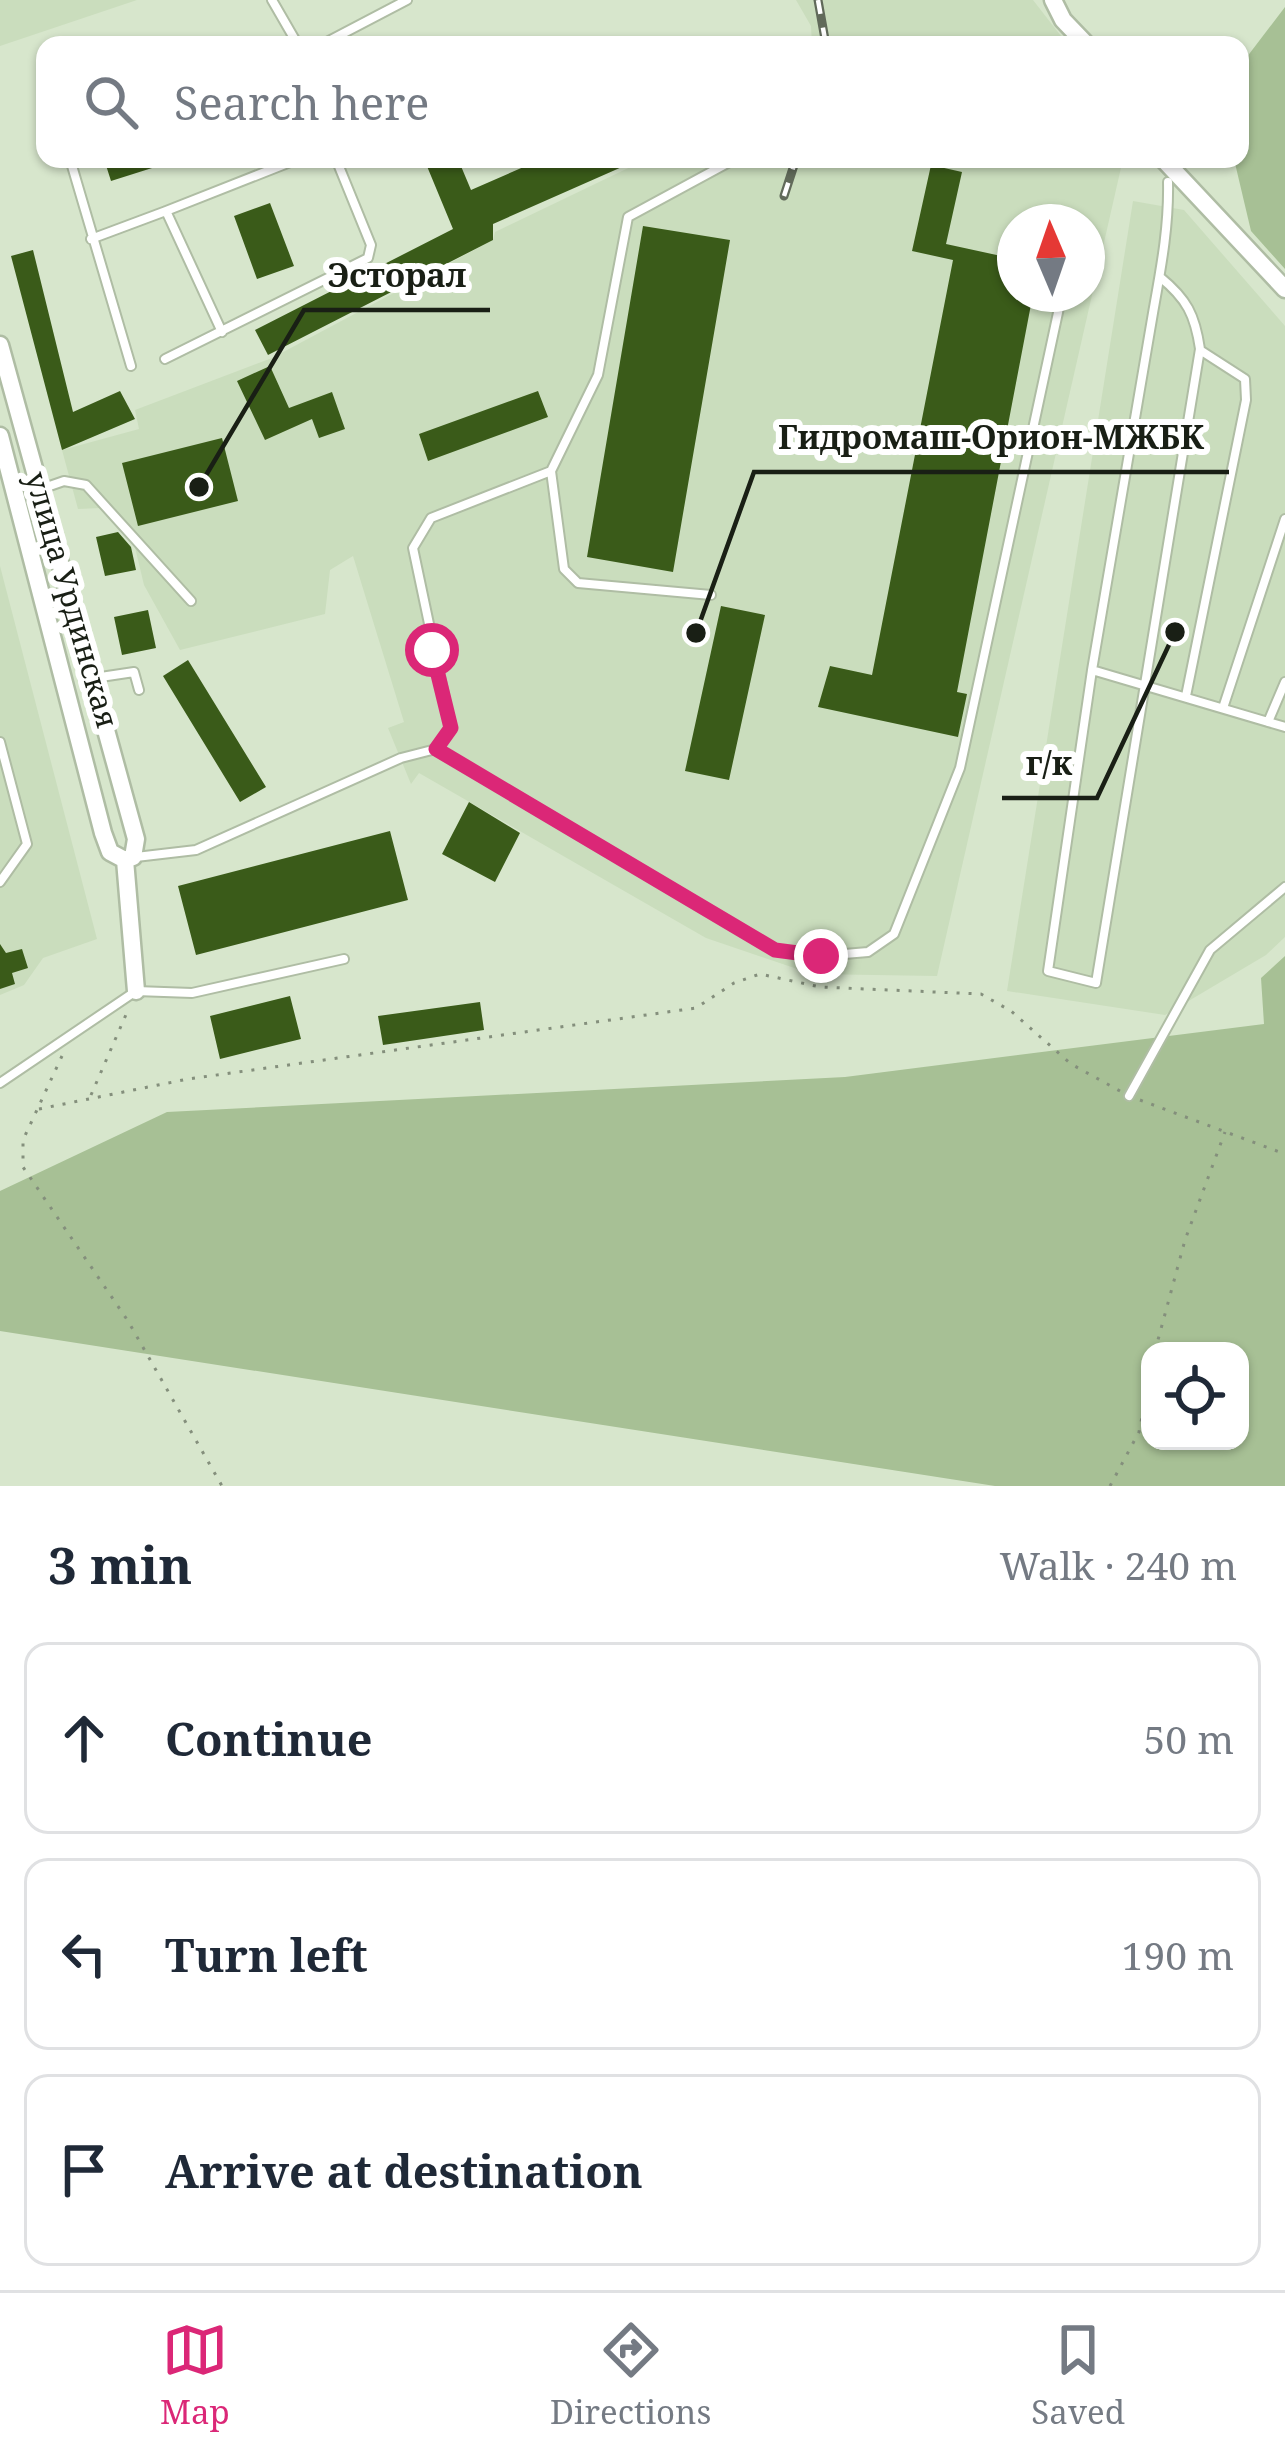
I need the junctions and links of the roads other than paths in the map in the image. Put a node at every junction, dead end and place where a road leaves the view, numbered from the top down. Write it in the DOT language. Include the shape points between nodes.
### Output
graph roads {
  1 [pos="272,0"];
  2 [pos="407,0"];
  3 [pos="1053,0"];
  4 [pos="293,36"];
  5 [pos="338,36"];
  6 [pos="1079,36"];
  7 [pos="72,168"];
  8 [pos="275,168"];
  9 [pos="340,168"];
  10 [pos="718,168"];
  11 [pos="1164,168"];
  12 [pos="1171,168"];
  13 [pos="1168,182"];
  14 [pos="166,211"];
  15 [pos="91,239"];
  16 [pos="1160,277"];
  17 [pos="1285,289"];
  18 [pos="1058,312"];
  19 [pos="222,332"];
  20 [pos="0,345"];
  21 [pos="1200,349"];
  22 [pos="166,359"];
  23 [pos="131,366"];
  24 [pos="0,436"];
  25 [pos="551,471"];
  26 [pos="40,489"];
  27 [pos="1285,519"];
  28 [pos="711,595"];
  29 [pos="191,601"];
  30 [pos="1092,670"];
  31 [pos="94,678"];
  32 [pos="1143,682"];
  33 [pos="1285,682"];
  34 [pos="139,691"];
  35 [pos="1186,696"];
  36 [pos="1223,708"];
  37 [pos="1268,722"];
  38 [pos="1285,728"];
  39 [pos="0,742"];
  40 [pos="436,749"];
  41 [pos="129,859"];
  42 [pos="0,883"];
  43 [pos="1285,887"];
  44 [pos="344,959"];
  45 [pos="136,991"];
  46 [pos="0,1083"];
  47 [pos="1129,1096"];
  1 -- 4 [label="lane"];
  2 -- 5 [label="lane"];
  3 -- 6 [label="street"];
  7 -- 15 [label="lane"];
  8 -- 14 [label="lane"];
  9 -- 19 [label="lane" via="371,245 368,258"];
  10 -- 25 [label="lane" via="628,217 598,375"];
  11 -- 13 [label="street"];
  12 -- 17 [label="street"];
  13 -- 16 [label="lane"];
  14 -- 15 [label="lane"];
  14 -- 19 [label="lane"];
  15 -- 23 [label="lane"];
  16 -- 21 [label="lane" via="1183,296"];
  16 -- 30 [label="lane"];
  18 -- 40 [label="lane" via="961,768 894,934 868,952 775,950"];
  19 -- 22 [label="lane"];
  20 -- 26 [label="street, улица Урдинская"];
  21 -- 32 [label="lane"];
  21 -- 35 [label="lane" via="1245,379 1246,400"];
  24 -- 41 [label="street" via="103,833 110,852"];
  25 -- 28 [label="lane" via="564,569 578,583"];
  25 -- 40 [label="lane" via="431,518 413,548 451,728"];
  26 -- 29 [label="lane" via="86,485"];
  26 -- 31 [label="street, улица Урдинская"];
  27 -- 36 [label="lane"];
  30 -- 32 [label="lane"];
  30 -- 32 [label="lane" via="1048,970 1096,983"];
  31 -- 34 [label="lane" via="134,672"];
  31 -- 41 [label="street, улица Урдинская" via="136,839"];
  32 -- 35 [label="lane"];
  33 -- 37 [label="lane"];
  35 -- 36 [label="lane"];
  36 -- 37 [label="lane"];
  37 -- 38 [label="lane"];
  39 -- 42 [label="lane" via="27,844"];
  40 -- 41 [label="lane" via="196,850"];
  41 -- 45 [label="street, улица Урдинская"];
  43 -- 47 [label="lane" via="1210,950"];
  44 -- 45 [label="lane" via="192,993"];
  45 -- 46 [label="lane"];
}
